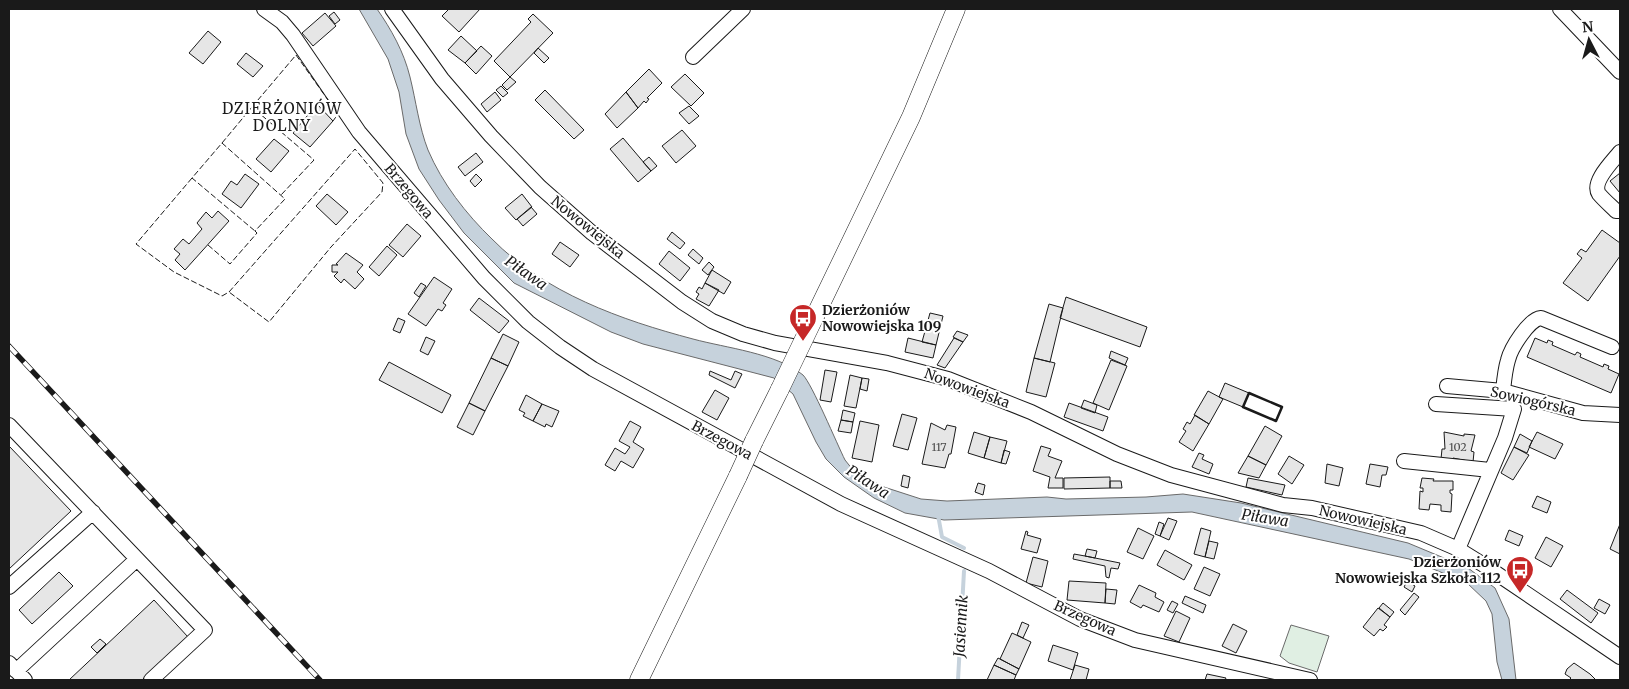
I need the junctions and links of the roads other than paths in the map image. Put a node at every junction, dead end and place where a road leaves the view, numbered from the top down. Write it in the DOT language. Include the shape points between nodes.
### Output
graph roads {
  1 [pos="264,9"];
  2 [pos="392,9"];
  3 [pos="743,9"];
  4 [pos="956,9"];
  5 [pos="1560,9"];
  6 [pos="693,58"];
  7 [pos="1620,72"];
  8 [pos="1620,152"];
  9 [pos="1620,211"];
  10 [pos="1612,347"];
  11 [pos="1447,386"];
  12 [pos="1503,391"];
  13 [pos="1518,394"];
  14 [pos="1436,404"];
  15 [pos="1514,409"];
  16 [pos="1620,415"];
  17 [pos="9,425"];
  18 [pos="1404,461"];
  19 [pos="1490,470"];
  20 [pos="93,512"];
  21 [pos="1458,549"];
  22 [pos="138,559"];
  23 [pos="9,587"];
  24 [pos="1620,657"];
  25 [pos="17,671"];
  26 [pos="151,680"];
  27 [pos="639,680"];
  28 [pos="1310,680"];
  1 -- 28 [label="street, Brzegowa" via="293,35 360,132 484,278 528,322 593,369 841,504 989,571 1080,619 1135,640"];
  2 -- 21 [label="street, Nowowiejska" via="442,79 540,187 682,302 719,324 775,343 887,363 948,379 1031,412 1117,454 1171,475 1283,505 1312,508 1421,533"];
  3 -- 6 [label="street"];
  4 -- 27 [label="main road, bridge" via="915,109"];
  5 -- 7 [label="street"];
  8 -- 9 [label="street" via="1597,187 1616,212"];
  10 -- 12 [label="street" via="1536,318 1530,322 1508,358"];
  11 -- 12 [label="street, Sowiogórska"];
  12 -- 13 [label="street, Sowiogórska"];
  13 -- 15 [label="street"];
  13 -- 16 [label="street, Sowiogórska" via="1584,413"];
  14 -- 15 [label="street"];
  15 -- 19 [label="street"];
  17 -- 20 [label="street"];
  18 -- 19 [label="street"];
  19 -- 21 [label="street"];
  20 -- 22 [label="street"];
  20 -- 23 [label="street"];
  21 -- 24 [label="street, Nowowiejska" via="1532,595"];
  22 -- 25 [label="street"];
  22 -- 26 [label="street" via="206,630"];
}
